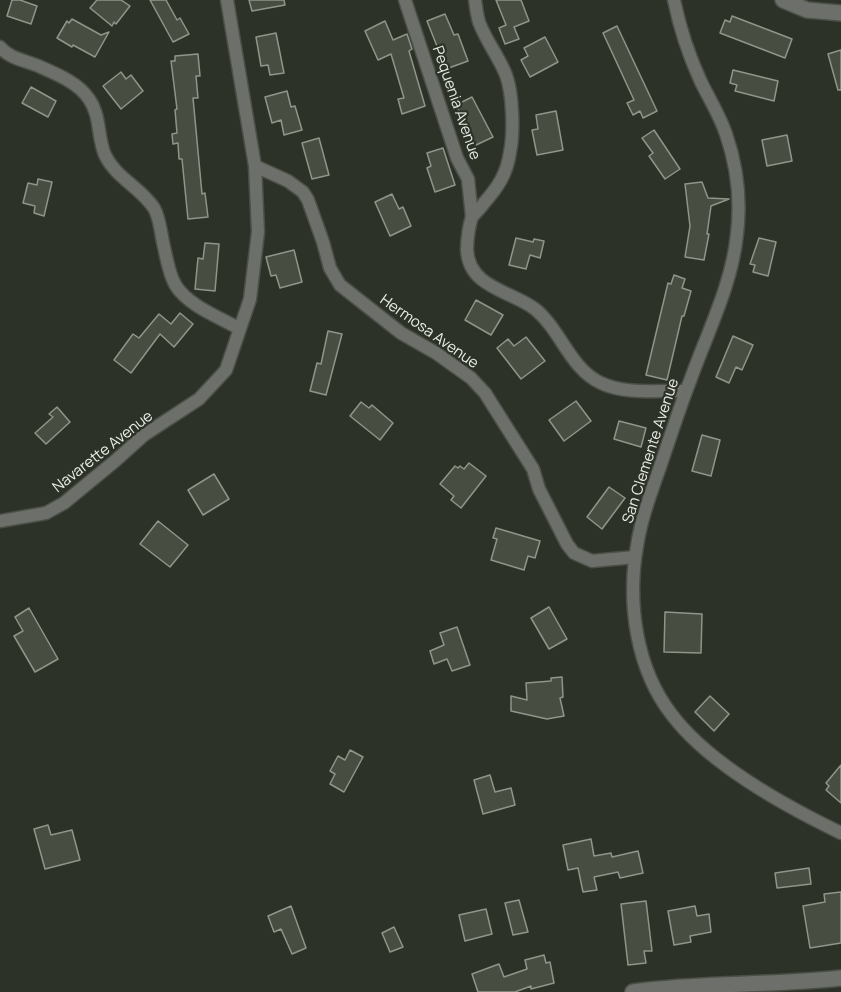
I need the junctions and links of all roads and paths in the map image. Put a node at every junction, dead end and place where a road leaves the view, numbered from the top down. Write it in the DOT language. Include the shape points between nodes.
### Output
graph roads {
  1 [pos="227,0"];
  2 [pos="405,0"];
  3 [pos="475,0"];
  4 [pos="674,0"];
  5 [pos="783,0"];
  6 [pos="841,13"];
  7 [pos="0,47"];
  8 [pos="255,166"];
  9 [pos="472,217"];
  10 [pos="240,329"];
  11 [pos="686,391"];
  12 [pos="0,521"];
  13 [pos="636,557"];
  14 [pos="841,833"];
  15 [pos="841,978"];
  16 [pos="633,992"];
  1 -- 8 [label="street, Navarette Avenue"];
  2 -- 9 [label="street, Pequenia Avenue" via="457,158 468,179"];
  3 -- 9 [label="street" via="479,21 506,76 511,100 511,151 501,184"];
  4 -- 11 [label="street, San Clemente Avenue" via="690,57 726,134 738,193 737,234 729,273"];
  5 -- 6 [label="street" via="807,10"];
  7 -- 10 [label="street" via="18,60 70,82 88,97 96,110 99,140 110,164 156,211 175,285 192,302"];
  8 -- 10 [label="street, Navarette Avenue" via="258,232 250,299"];
  8 -- 13 [label="street, Hermosa Avenue" via="303,192 340,285 401,333 471,378 485,393 533,470 538,489 574,553 592,561"];
  9 -- 11 [label="street, Pequenia Avenue" via="467,250 475,271 492,288 537,310 587,374 610,387"];
  10 -- 12 [label="street, Navarette Avenue" via="226,370 199,399 144,435 64,503 46,513"];
  11 -- 13 [label="street, San Clemente Avenue" via="641,522"];
  13 -- 14 [label="street, San Clemente Avenue" via="633,584 639,643 648,673 671,714 692,738 740,775"];
  15 -- 16 [label="street" via="675,986"];
}
